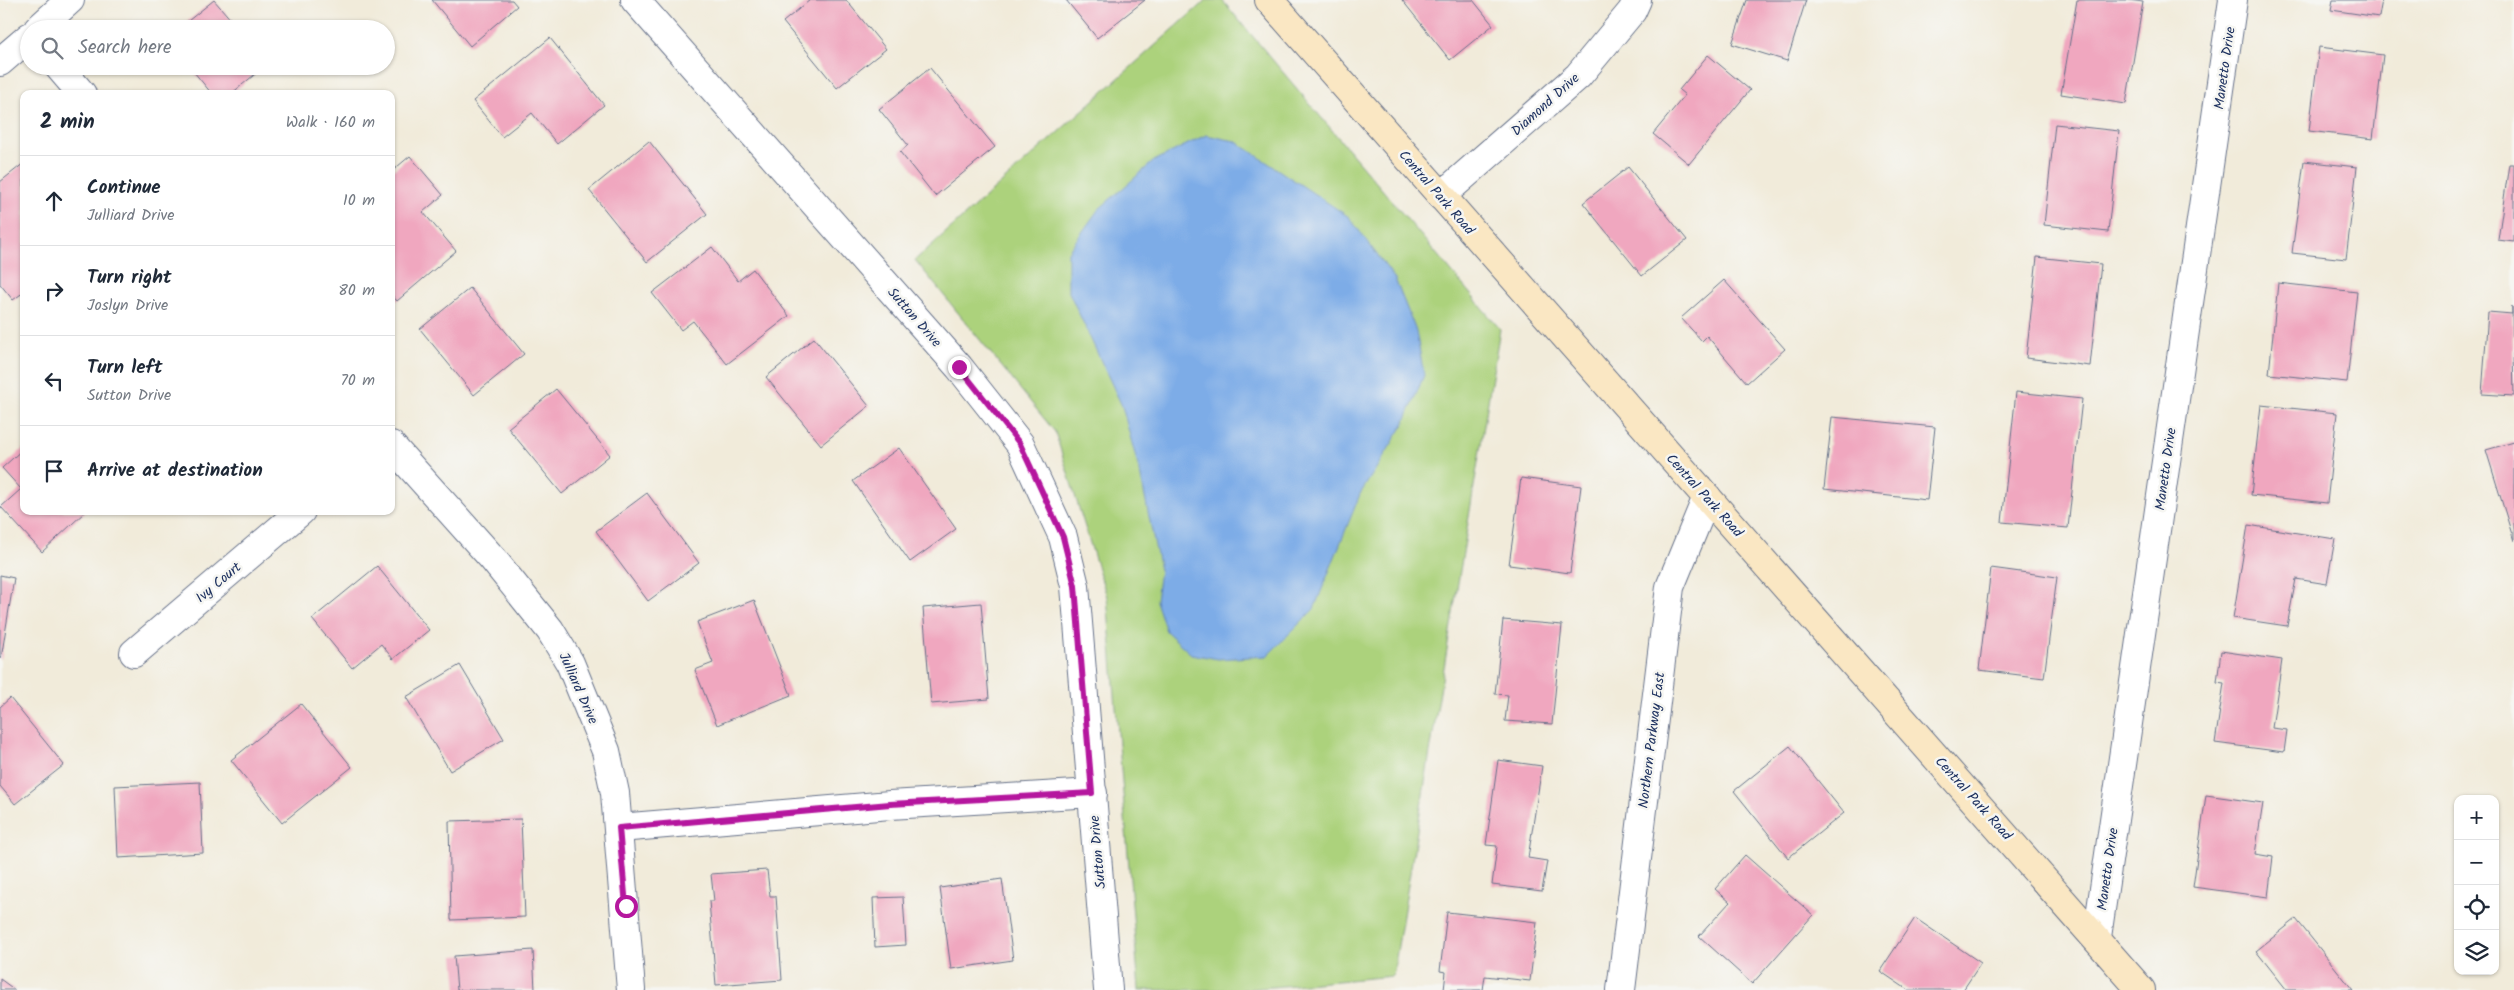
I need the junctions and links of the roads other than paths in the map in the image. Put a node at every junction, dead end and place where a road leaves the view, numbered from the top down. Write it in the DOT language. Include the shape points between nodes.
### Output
graph roads {
  1 [pos="70,0"];
  2 [pos="635,0"];
  3 [pos="1269,0"];
  4 [pos="1637,0"];
  5 [pos="2234,0"];
  6 [pos="48,20"];
  7 [pos="20,45"];
  8 [pos="0,62"];
  9 [pos="66,75"];
  10 [pos="79,90"];
  11 [pos="1441,196"];
  12 [pos="395,449"];
  13 [pos="1707,497"];
  14 [pos="296,515"];
  15 [pos="134,653"];
  16 [pos="1092,793"];
  17 [pos="619,828"];
  18 [pos="2097,937"];
  19 [pos="631,990"];
  20 [pos="1108,990"];
  21 [pos="1621,990"];
  22 [pos="2141,990"];
  1 -- 6 [label="street"];
  2 -- 16 [label="street, Sutton Drive" via="952,360 1020,444 1063,537 1075,586"];
  3 -- 11 [label="street, Central Park Road"];
  4 -- 11 [label="street, Diamond Drive" via="1578,76"];
  5 -- 18 [label="street, Manetto Drive"];
  7 -- 8 [label="street"];
  9 -- 10 [label="street"];
  11 -- 13 [label="street, Central Park Road"];
  12 -- 17 [label="street, Julliard Drive" via="493,559 550,630 570,663 606,751"];
  13 -- 18 [label="street, Central Park Road"];
  13 -- 21 [label="street, Northern Parkway East" via="1670,587"];
  14 -- 15 [label="street, Ivy Court"];
  16 -- 17 [label="street" via="890,804"];
  16 -- 20 [label="street, Sutton Drive"];
  17 -- 19 [label="street, Julliard Drive"];
  18 -- 22 [label="street, Central Park Road"];
}
